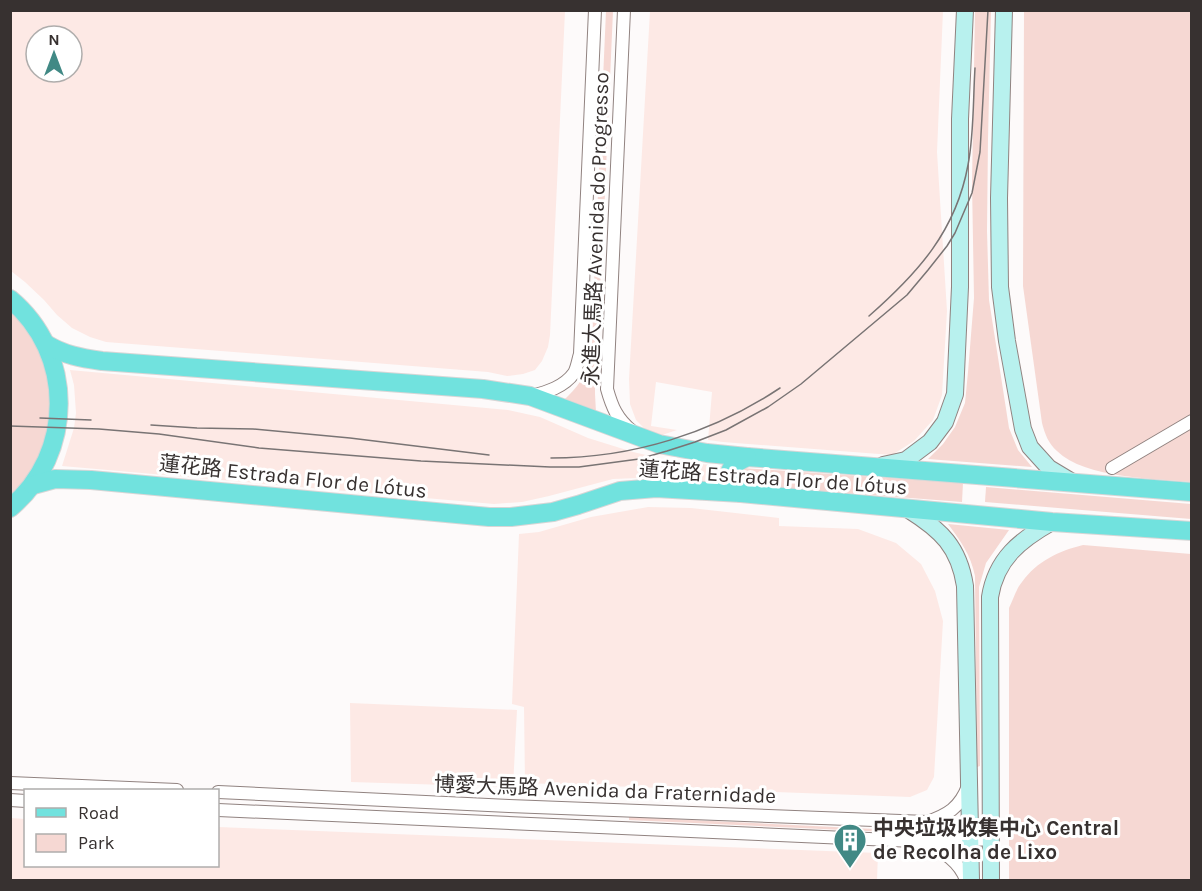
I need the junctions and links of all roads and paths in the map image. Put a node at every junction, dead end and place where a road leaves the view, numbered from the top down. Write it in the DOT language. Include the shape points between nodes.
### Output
graph roads {
  1 [pos="595,10"];
  2 [pos="624,10"];
  3 [pos="965,10"];
  4 [pos="1004,10"];
  5 [pos="10,299"];
  6 [pos="46,344"];
  7 [pos="530,396"];
  8 [pos="1189,423"];
  9 [pos="640,437"];
  10 [pos="747,457"];
  11 [pos="873,467"];
  12 [pos="1112,468"];
  13 [pos="1075,483"];
  14 [pos="33,485"];
  15 [pos="1191,492"];
  16 [pos="741,494"];
  17 [pos="10,508"];
  18 [pos="909,510"];
  19 [pos="1052,522"];
  20 [pos="1191,531"];
  21 [pos="970,779"];
  22 [pos="10,783"];
  23 [pos="153,789"];
  24 [pos="219,792"];
  25 [pos="413,801"];
  26 [pos="219,810"];
  27 [pos="412,818"];
  28 [pos="991,838"];
  29 [pos="970,840"];
  30 [pos="913,841"];
  31 [pos="969,880"];
  32 [pos="991,880"];
  1 -- 7 [label="street, 永進大馬路 Avenida do Progresso" via="580,354 575,372 564,382 549,392"];
  2 -- 9 [label="street, 永進大馬路 Avenida do Progresso" via="607,389 624,425"];
  3 -- 11 [label="main road" via="955,394 945,422 930,442 906,460"];
  4 -- 13 [label="main road" via="999,220 1000,287 1007,341 1023,429 1030,447 1049,468"];
  5 -- 6 [label="main road" via="32,321"];
  6 -- 7 [label="main road, 蓮花路 Estrada Flor de Lótus" via="68,355 102,361 483,389"];
  6 -- 14 [label="main road" via="55,367 59,416 46,464"];
  7 -- 9 [label="main road, 蓮花路 Estrada Flor de Lótus"];
  8 -- 12 [label="street"];
  9 -- 10 [label="main road, 蓮花路 Estrada Flor de Lótus" via="707,453"];
  10 -- 11 [label="main road, 蓮花路 Estrada Flor de Lótus"];
  10 -- 16 [label="main road" via="737,462 729,478"];
  11 -- 13 [label="main road, 蓮花路 Estrada Flor de Lótus"];
  13 -- 15 [label="main road, 蓮花路 Estrada Flor de Lótus"];
  14 -- 16 [label="main road, 蓮花路 Estrada Flor de Lótus" via="55,479 91,480 489,517 560,510 620,491 656,488"];
  14 -- 17 [label="main road"];
  16 -- 18 [label="main road, 蓮花路 Estrada Flor de Lótus"];
  18 -- 19 [label="main road, 蓮花路 Estrada Flor de Lótus"];
  18 -- 21 [label="main road" via="930,522 953,548 963,569"];
  19 -- 20 [label="main road, 蓮花路 Estrada Flor de Lótus"];
  19 -- 28 [label="main road" via="1006,556 992,584"];
  21 -- 25 [label="street, 博愛大馬路 Avenida da Fraternidade" via="956,807 927,822"];
  21 -- 29 [label="main road"];
  22 -- 23 [label="street"];
  24 -- 25 [label="street, 博愛大馬路 Avenida da Fraternidade"];
  25 -- 27 [label="street"];
  26 -- 27 [label="street, 博愛大馬路 Avenida da Fraternidade"];
  27 -- 30 [label="street, 博愛大馬路 Avenida da Fraternidade"];
  28 -- 29 [label="street, 博愛大馬路 Avenida da Fraternidade"];
  28 -- 32 [label="main road"];
  29 -- 30 [label="street, 博愛大馬路 Avenida da Fraternidade"];
  29 -- 31 [label="main road"];
  30 -- 31 [label="street, 博愛大馬路 Avenida da Fraternidade" via="951,858"];
}
